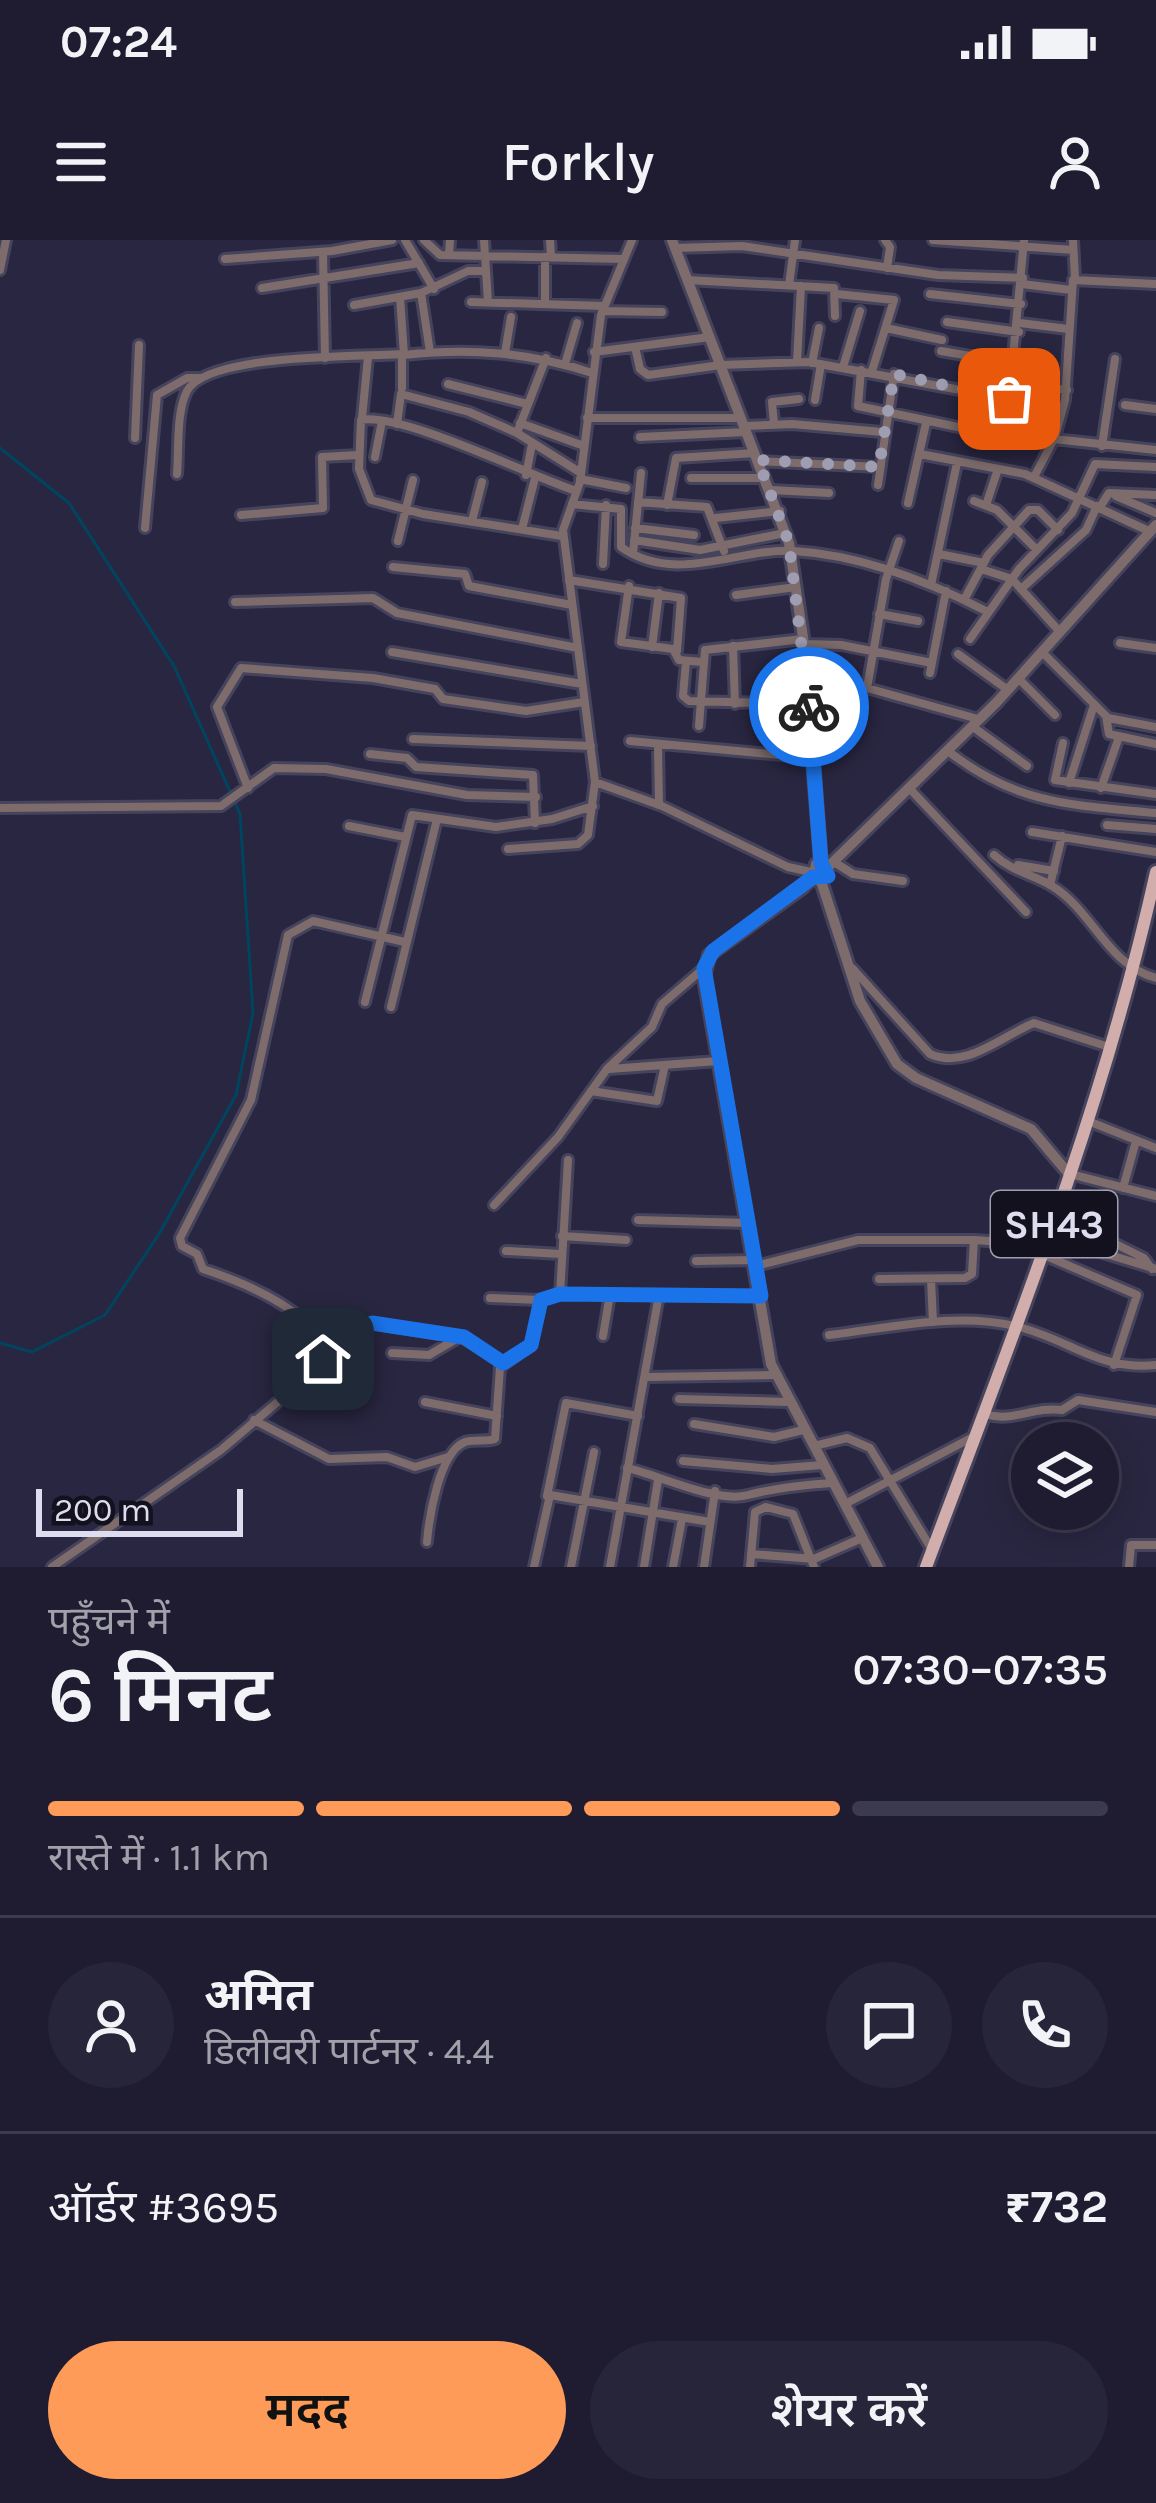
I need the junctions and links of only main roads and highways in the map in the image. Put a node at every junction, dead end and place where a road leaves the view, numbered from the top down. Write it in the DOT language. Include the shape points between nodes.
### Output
graph roads {
  1 [pos="1156,872"];
  2 [pos="1153,896"];
  3 [pos="926,1567"];
  1 -- 2 [label="main road, SH43"];
  2 -- 3 [label="main road, SH43" via="1047,1246"];
}
